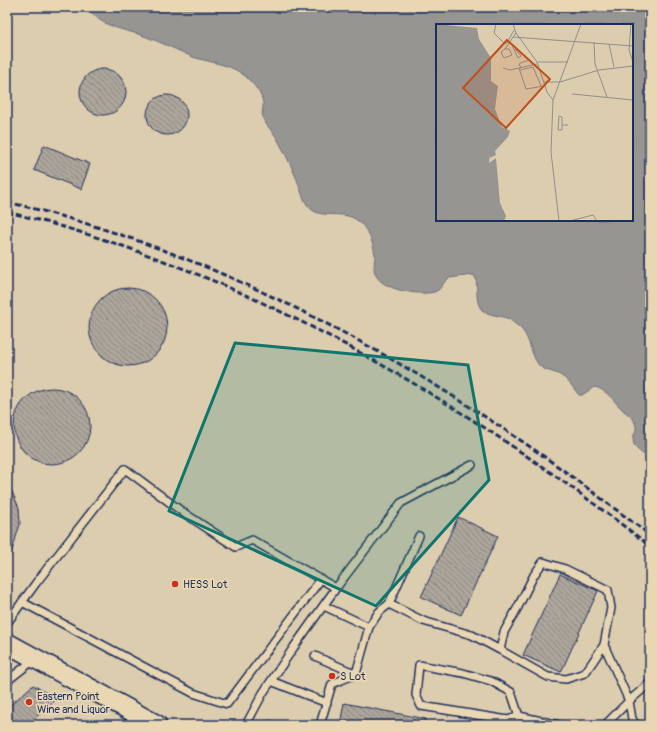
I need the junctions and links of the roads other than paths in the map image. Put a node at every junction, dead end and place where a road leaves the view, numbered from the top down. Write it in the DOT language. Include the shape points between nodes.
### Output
graph roads {
  1 [pos="472,465"];
  2 [pos="419,536"];
  3 [pos="320,579"];
  4 [pos="336,588"];
  5 [pos="22,602"];
  6 [pos="389,604"];
  7 [pos="324,606"];
  8 [pos="7,624"];
  9 [pos="369,627"];
  10 [pos="7,643"];
  11 [pos="604,645"];
  12 [pos="500,650"];
  13 [pos="315,656"];
  14 [pos="35,659"];
  15 [pos="356,674"];
  16 [pos="271,681"];
  17 [pos="7,682"];
  18 [pos="650,683"];
  19 [pos="629,701"];
  20 [pos="326,703"];
  21 [pos="520,716"];
  22 [pos="157,725"];
  23 [pos="246,725"];
  24 [pos="320,725"];
  25 [pos="559,725"];
  26 [pos="605,725"];
  27 [pos="636,725"];
  1 -- 4 [label="lane" via="401,503"];
  2 -- 6 [label="lane"];
  3 -- 4 [label="lane"];
  3 -- 5 [label="lane" via="227,704 193,693"];
  3 -- 5 [label="lane" via="252,540 236,547 184,513 125,469"];
  4 -- 7 [label="lane"];
  5 -- 8 [label="lane"];
  6 -- 9 [label="lane" via="379,612"];
  6 -- 12 [label="lane" via="423,621 472,635"];
  7 -- 9 [label="lane"];
  7 -- 16 [label="lane"];
  9 -- 15 [label="lane"];
  10 -- 14 [label="main road"];
  11 -- 12 [label="lane" via="585,673 566,679 548,677"];
  11 -- 12 [label="lane" via="611,608 608,590 565,569 543,562 504,632"];
  11 -- 19 [label="lane"];
  13 -- 15 [label="lane"];
  14 -- 17 [label="lane"];
  14 -- 22 [label="main road"];
  15 -- 20 [label="lane" via="332,684"];
  16 -- 20 [label="lane"];
  16 -- 23 [label="lane"];
  18 -- 19 [label="lane"];
  19 -- 26 [label="lane"];
  19 -- 27 [label="lane" via="632,719"];
  20 -- 24 [label="lane"];
  21 -- 21 [label="lane" via="512,692 491,681 419,665 416,695 421,706 508,720"];
  21 -- 25 [label="lane"];
}
